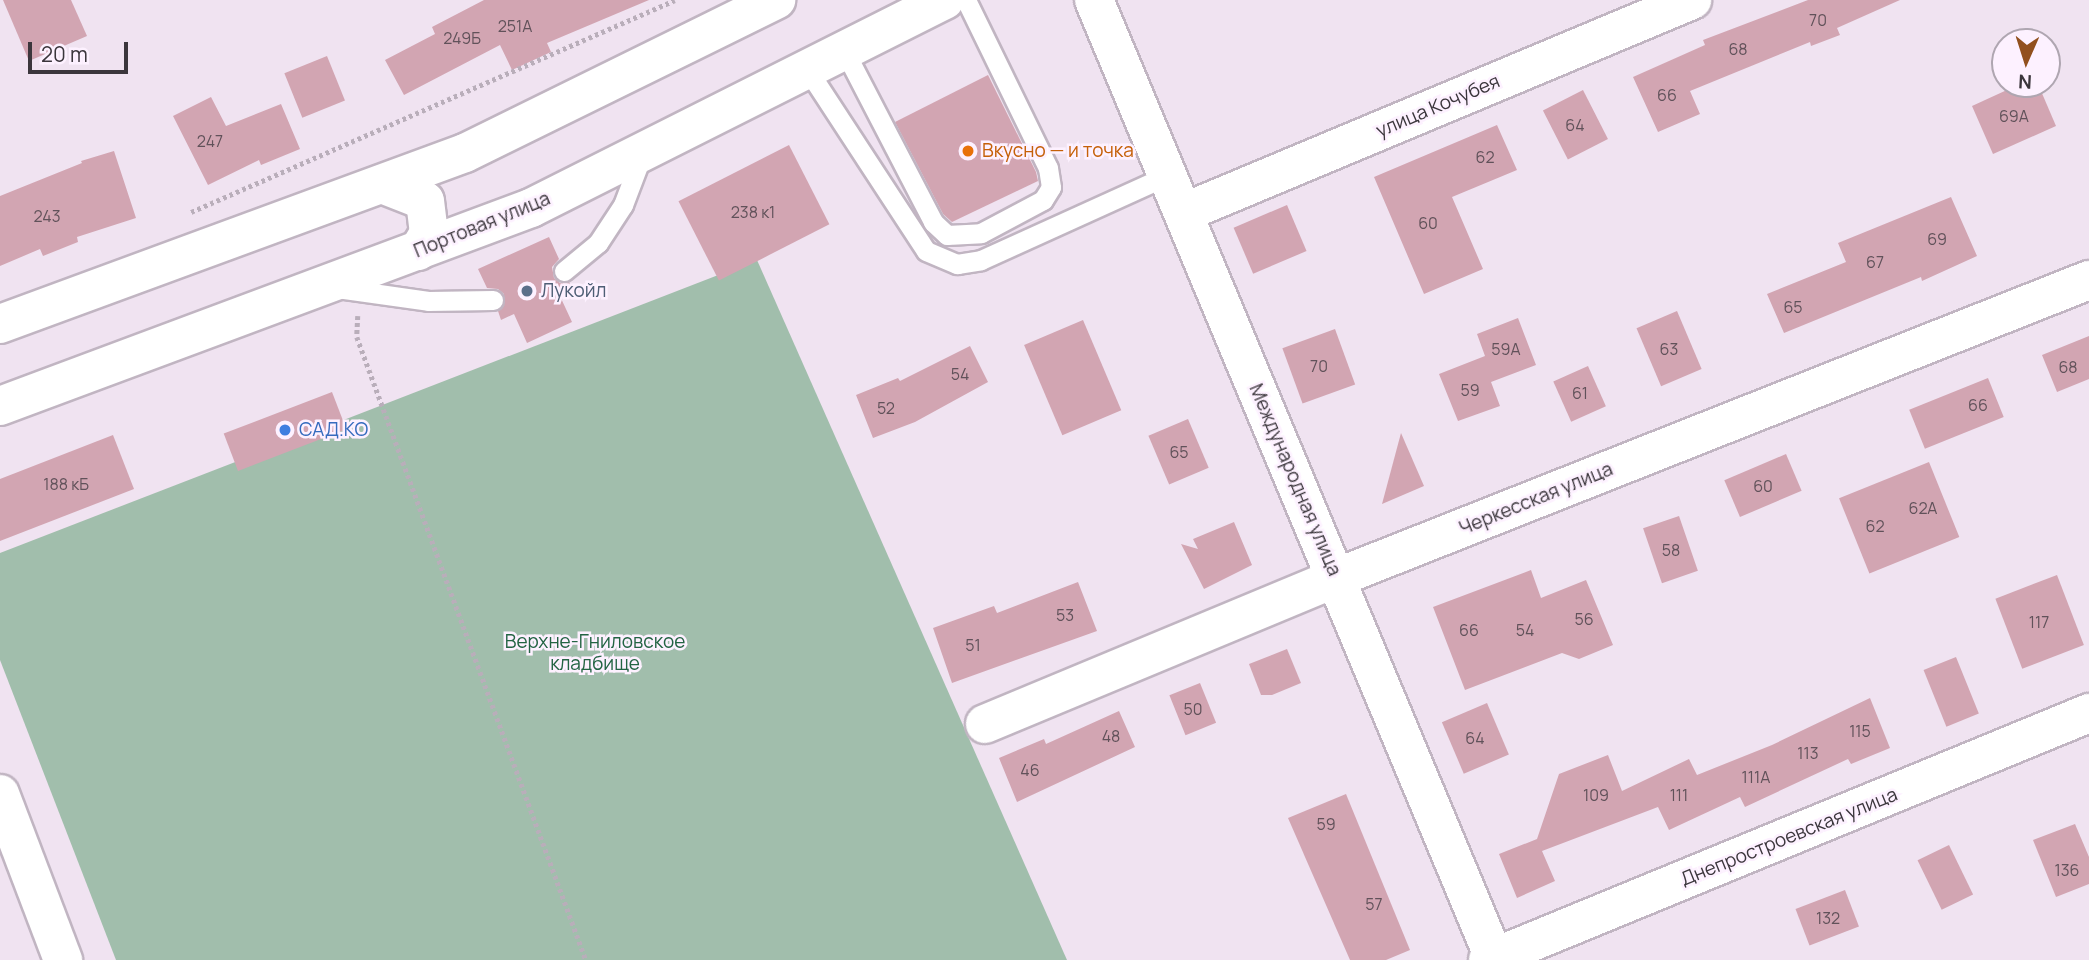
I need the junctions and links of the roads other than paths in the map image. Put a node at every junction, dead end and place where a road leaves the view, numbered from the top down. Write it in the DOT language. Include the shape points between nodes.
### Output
graph roads {
  1 [pos="945,0"];
  2 [pos="966,0"];
  3 [pos="1094,0"];
  4 [pos="1692,0"];
  5 [pos="773,1"];
  6 [pos="844,50"];
  7 [pos="807,69"];
  8 [pos="643,152"];
  9 [pos="1168,175"];
  10 [pos="382,184"];
  11 [pos="1183,213"];
  12 [pos="418,251"];
  13 [pos="564,271"];
  14 [pos="2089,280"];
  15 [pos="322,286"];
  16 [pos="493,300"];
  17 [pos="0,324"];
  18 [pos="0,406"];
  19 [pos="1336,578"];
  20 [pos="2089,713"];
  21 [pos="985,724"];
  22 [pos="0,793"];
  23 [pos="1493,959"];
  24 [pos="64,960"];
  1 -- 6 [label="main road, Портовая улица"];
  2 -- 6 [label="lane" via="1048,168 1051,187 1043,200 981,233 947,235 933,222"];
  3 -- 9 [label="main road, Международная улица"];
  4 -- 11 [label="main road, улица Кочубея"];
  5 -- 10 [label="main road" via="465,153"];
  6 -- 7 [label="main road, Портовая улица"];
  7 -- 8 [label="main road, Портовая улица"];
  7 -- 9 [label="lane" via="926,251 957,264 981,260"];
  8 -- 12 [label="main road, Портовая улица" via="531,208"];
  8 -- 13 [label="lane" via="623,205 598,243"];
  9 -- 11 [label="main road, Международная улица"];
  10 -- 12 [label="main road" via="425,201 429,233"];
  10 -- 17 [label="main road"];
  11 -- 19 [label="main road, Международная улица"];
  12 -- 15 [label="main road, Портовая улица"];
  14 -- 19 [label="main road, Черкесская улица"];
  15 -- 16 [label="lane" via="428,302"];
  15 -- 18 [label="main road, Портовая улица"];
  19 -- 21 [label="main road, Черкесская улица"];
  19 -- 23 [label="main road, Международная улица"];
  20 -- 23 [label="main road, Днепростроевская улица"];
  22 -- 24 [label="main road"];
}
